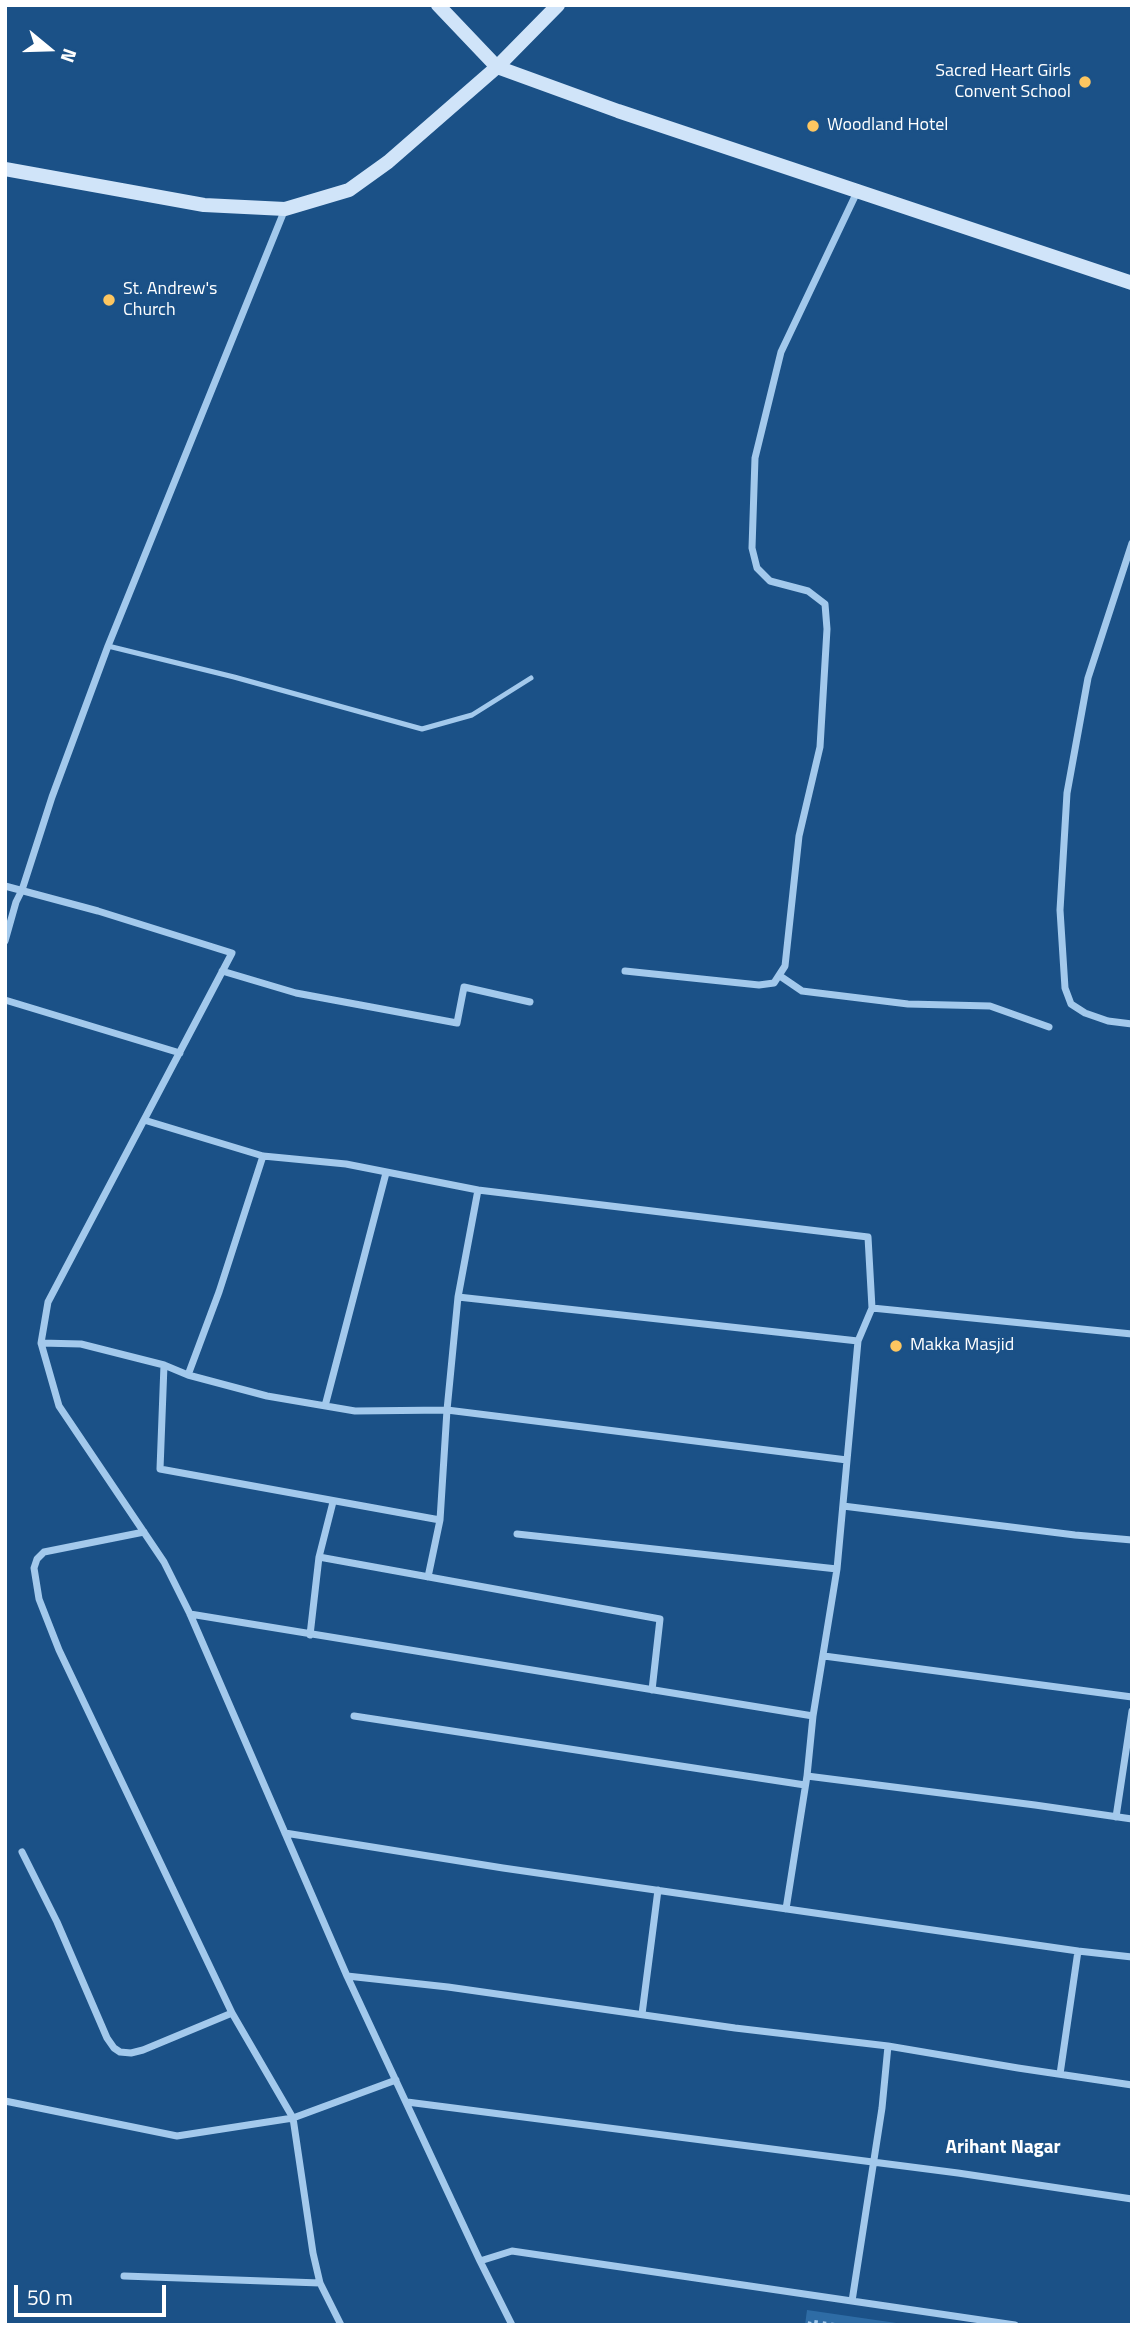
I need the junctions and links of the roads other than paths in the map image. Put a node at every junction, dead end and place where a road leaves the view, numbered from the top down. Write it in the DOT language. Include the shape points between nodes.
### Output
graph roads {
  1 [pos="438,5"];
  2 [pos="558,5"];
  3 [pos="497,67"];
  4 [pos="5,169"];
  5 [pos="857,192"];
  6 [pos="285,209"];
  7 [pos="1132,283"];
  8 [pos="1132,543"];
  9 [pos="108,646"];
  10 [pos="531,678"];
  11 [pos="5,886"];
  12 [pos="22,890"];
  13 [pos="5,941"];
  14 [pos="222,971"];
  15 [pos="625,971"];
  16 [pos="780,976"];
  17 [pos="5,1000"];
  18 [pos="530,1002"];
  19 [pos="1132,1024"];
  20 [pos="1049,1027"];
  21 [pos="180,1052"];
  22 [pos="144,1120"];
  23 [pos="263,1156"];
  24 [pos="386,1173"];
  25 [pos="478,1190"];
  26 [pos="458,1297"];
  27 [pos="872,1308"];
  28 [pos="1132,1334"];
  29 [pos="859,1341"];
  30 [pos="41,1343"];
  31 [pos="164,1365"];
  32 [pos="188,1375"];
  33 [pos="325,1406"];
  34 [pos="447,1410"];
  35 [pos="847,1460"];
  36 [pos="333,1502"];
  37 [pos="843,1506"];
  38 [pos="440,1520"];
  39 [pos="144,1532"];
  40 [pos="517,1534"];
  41 [pos="1132,1540"];
  42 [pos="318,1557"];
  43 [pos="837,1569"];
  44 [pos="428,1577"];
  45 [pos="190,1614"];
  46 [pos="310,1634"];
  47 [pos="824,1656"];
  48 [pos="652,1690"];
  49 [pos="1132,1697"];
  50 [pos="1132,1711"];
  51 [pos="354,1716"];
  52 [pos="813,1716"];
  53 [pos="807,1776"];
  54 [pos="805,1785"];
  55 [pos="1116,1817"];
  56 [pos="1132,1819"];
  57 [pos="285,1833"];
  58 [pos="22,1852"];
  59 [pos="657,1890"];
  60 [pos="786,1909"];
  61 [pos="1078,1951"];
  62 [pos="1132,1957"];
  63 [pos="347,1976"];
  64 [pos="232,2013"];
  65 [pos="642,2014"];
  66 [pos="888,2046"];
  67 [pos="1060,2074"];
  68 [pos="396,2080"];
  69 [pos="1132,2085"];
  70 [pos="5,2101"];
  71 [pos="407,2102"];
  72 [pos="293,2118"];
  73 [pos="873,2162"];
  74 [pos="1132,2199"];
  75 [pos="480,2261"];
  76 [pos="124,2276"];
  77 [pos="320,2283"];
  78 [pos="852,2301"];
  79 [pos="341,2325"];
  80 [pos="512,2325"];
  81 [pos="1015,2325"];
  1 -- 3 [label="main road"];
  2 -- 3 [label="main road"];
  3 -- 5 [label="main road"];
  3 -- 6 [label="main road" via="349,190"];
  4 -- 6 [label="main road" via="204,205"];
  5 -- 7 [label="main road"];
  5 -- 16 [label="street" via="781,352 755,457 752,548 757,568 770,581 808,591 825,604 827,629 820,747 799,836 785,966"];
  6 -- 9 [label="street"];
  8 -- 19 [label="street" via="1088,678 1067,793 1060,911 1065,988 1071,1004 1096,1017"];
  9 -- 10 [label="lane" via="422,729 472,715"];
  9 -- 12 [label="street"];
  11 -- 12 [label="street"];
  12 -- 13 [label="street"];
  12 -- 14 [label="street" via="232,953"];
  14 -- 18 [label="street" via="296,993 457,1023 464,988"];
  14 -- 21 [label="street"];
  15 -- 16 [label="street" via="759,985 774,983"];
  16 -- 20 [label="street" via="802,991 908,1004 990,1006"];
  17 -- 21 [label="street"];
  21 -- 22 [label="street"];
  22 -- 23 [label="street"];
  22 -- 30 [label="street" via="48,1302"];
  23 -- 24 [label="street"];
  23 -- 32 [label="street"];
  24 -- 25 [label="street"];
  24 -- 33 [label="street"];
  25 -- 26 [label="street"];
  25 -- 27 [label="street" via="868,1237"];
  26 -- 29 [label="street"];
  26 -- 34 [label="street"];
  27 -- 28 [label="street"];
  27 -- 29 [label="street"];
  29 -- 35 [label="street"];
  30 -- 31 [label="street" via="81,1344"];
  30 -- 39 [label="street" via="58,1406"];
  31 -- 32 [label="street"];
  31 -- 36 [label="street" via="160,1469"];
  32 -- 33 [label="street"];
  33 -- 34 [label="street" via="355,1411"];
  34 -- 35 [label="street"];
  34 -- 38 [label="street"];
  35 -- 37 [label="street"];
  36 -- 38 [label="street"];
  36 -- 42 [label="street"];
  37 -- 41 [label="street"];
  37 -- 43 [label="street"];
  38 -- 44 [label="street"];
  39 -- 45 [label="street"];
  39 -- 64 [label="street" via="44,1552 34,1567 36,1587 59,1650"];
  40 -- 43 [label="street"];
  42 -- 44 [label="street"];
  42 -- 46 [label="street"];
  43 -- 47 [label="street"];
  44 -- 48 [label="street" via="660,1619"];
  45 -- 46 [label="street"];
  45 -- 57 [label="street"];
  46 -- 48 [label="street"];
  47 -- 49 [label="street"];
  47 -- 52 [label="street"];
  48 -- 52 [label="street"];
  50 -- 55 [label="street"];
  51 -- 54 [label="street"];
  52 -- 53 [label="street"];
  53 -- 54 [label="street"];
  53 -- 55 [label="street"];
  54 -- 60 [label="street"];
  55 -- 56 [label="street"];
  57 -- 59 [label="street"];
  57 -- 63 [label="street"];
  58 -- 64 [label="street" via="114,2048 131,2053 143,2050"];
  59 -- 60 [label="street"];
  59 -- 65 [label="street"];
  60 -- 61 [label="street"];
  61 -- 62 [label="street"];
  61 -- 67 [label="street"];
  63 -- 65 [label="street"];
  63 -- 68 [label="street"];
  64 -- 72 [label="street"];
  65 -- 66 [label="street"];
  66 -- 67 [label="street"];
  66 -- 73 [label="street"];
  67 -- 69 [label="street"];
  68 -- 71 [label="street"];
  68 -- 72 [label="street"];
  70 -- 72 [label="street" via="177,2136"];
  71 -- 73 [label="street"];
  71 -- 75 [label="street"];
  72 -- 77 [label="street"];
  73 -- 74 [label="street"];
  73 -- 78 [label="street"];
  75 -- 78 [label="street" via="512,2251"];
  75 -- 80 [label="street"];
  76 -- 77 [label="street"];
  77 -- 79 [label="street"];
  78 -- 81 [label="street"];
}
